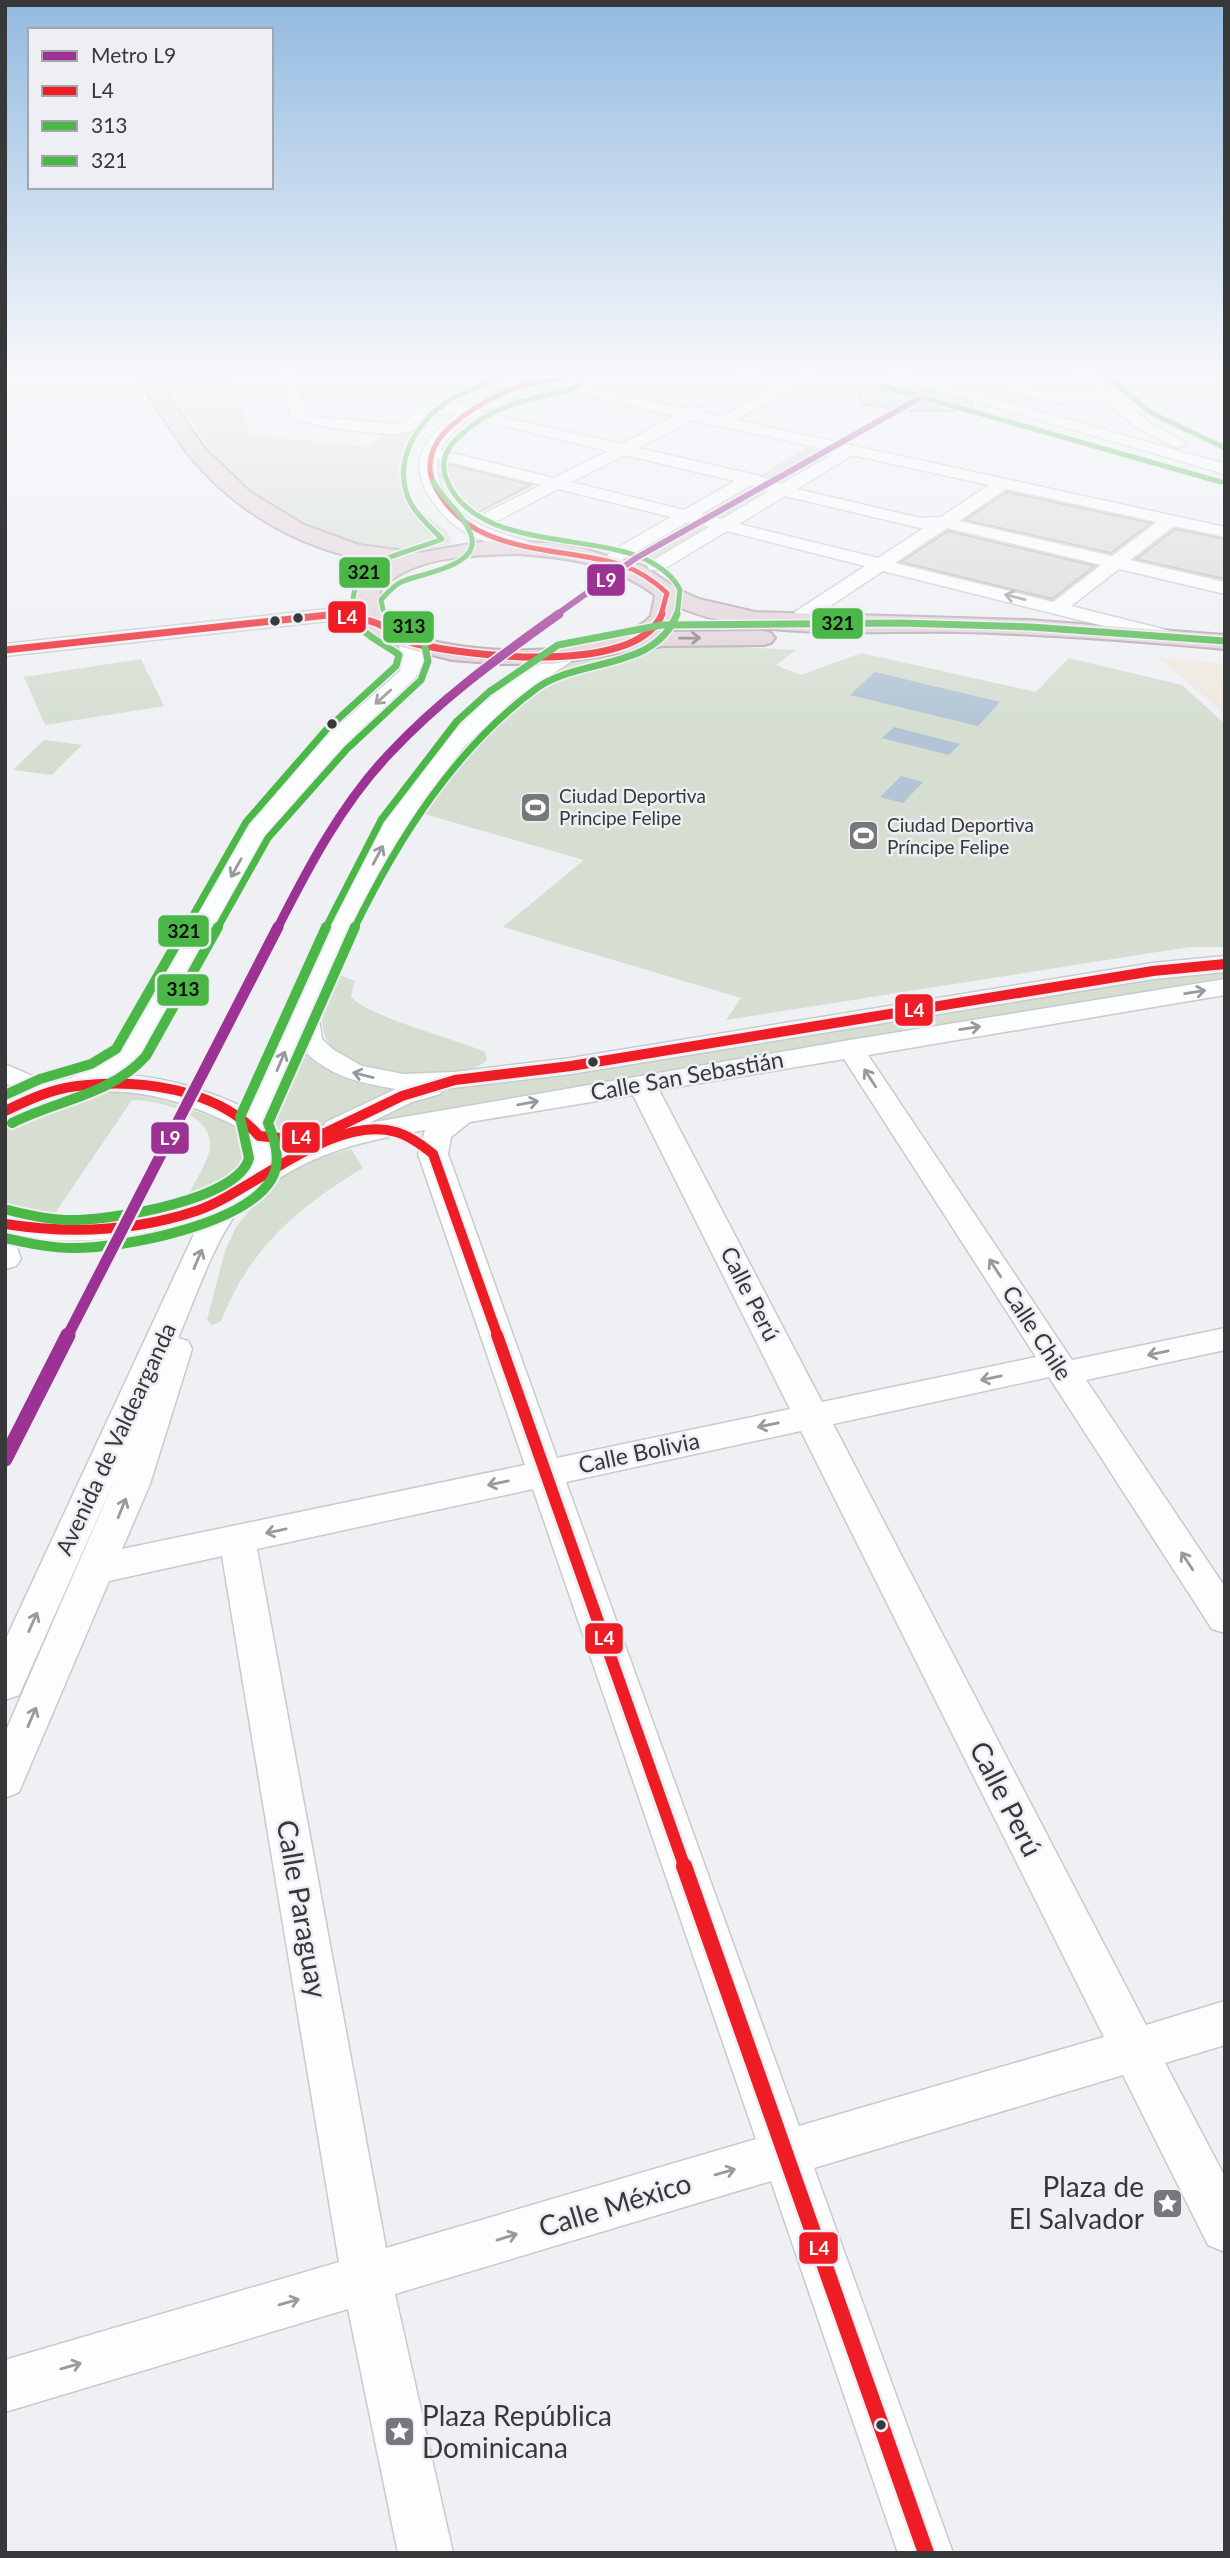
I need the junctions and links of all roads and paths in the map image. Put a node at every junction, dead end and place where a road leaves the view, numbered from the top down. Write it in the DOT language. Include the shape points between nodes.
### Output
graph roads {
  1 [pos="208,492"];
  2 [pos="240,492"];
  3 [pos="422,492"];
  4 [pos="436,492"];
  5 [pos="539,492"];
  6 [pos="585,492"];
  7 [pos="727,492"];
  8 [pos="781,492"];
  9 [pos="790,492"];
  10 [pos="990,492"];
  11 [pos="1046,492"];
  12 [pos="1067,492"];
  13 [pos="493,516"];
  14 [pos="686,516"];
  15 [pos="1171,520"];
  16 [pos="942,522"];
  17 [pos="722,525"];
  18 [pos="1225,526"];
  19 [pos="1225,532"];
  20 [pos="537,549"];
  21 [pos="450,552"];
  22 [pos="616,556"];
  23 [pos="419,559"];
  24 [pos="1118,562"];
  25 [pos="879,564"];
  26 [pos="656,566"];
  27 [pos="1225,588"];
  28 [pos="369,593"];
  29 [pos="667,593"];
  30 [pos="1058,607"];
  31 [pos="328,615"];
  32 [pos="802,616"];
  33 [pos="375,623"];
  34 [pos="1176,638"];
  35 [pos="408,642"];
  36 [pos="1225,642"];
  37 [pos="622,645"];
  38 [pos="5,650"];
  39 [pos="1225,655"];
  40 [pos="565,657"];
  41 [pos="1225,964"];
  42 [pos="1225,987"];
  43 [pos="304,1008"];
  44 [pos="898,1013"];
  45 [pos="913,1038"];
  46 [pos="850,1048"];
  47 [pos="5,1072"];
  48 [pos="455,1080"];
  49 [pos="80,1084"];
  50 [pos="642,1084"];
  51 [pos="51,1090"];
  52 [pos="6,1110"];
  53 [pos="461,1115"];
  54 [pos="386,1129"];
  55 [pos="256,1130"];
  56 [pos="433,1154"];
  57 [pos="245,1187"];
  58 [pos="5,1224"];
  59 [pos="5,1252"];
  60 [pos="5,1259"];
  61 [pos="183,1292"];
  62 [pos="1225,1339"];
  63 [pos="1061,1368"];
  64 [pos="811,1416"];
  65 [pos="544,1473"];
  66 [pos="237,1539"];
  67 [pos="97,1569"];
  68 [pos="1225,1618"];
  69 [pos="5,1684"];
  70 [pos="5,1780"];
  71 [pos="1225,2023"];
  72 [pos="1134,2050"];
  73 [pos="785,2154"];
  74 [pos="1225,2228"];
  75 [pos="367,2279"];
  76 [pos="5,2386"];
  77 [pos="426,2553"];
  78 [pos="926,2553"];
  1 -- 28 [label="highway" via="257,528 346,568"];
  2 -- 23 [label="highway" via="305,532 356,553"];
  3 -- 21 [label="street" via="454,528 459,541"];
  4 -- 20 [label="street" via="462,523 498,541"];
  5 -- 13 [label="street"];
  6 -- 14 [label="street"];
  7 -- 14 [label="street"];
  8 -- 17 [label="street"];
  9 -- 16 [label="street" via="920,523"];
  10 -- 16 [label="street"];
  11 -- 15 [label="street"];
  12 -- 18 [label="street"];
  14 -- 17 [label="street"];
  14 -- 22 [label="street"];
  15 -- 19 [label="street"];
  15 -- 24 [label="street"];
  16 -- 24 [label="street"];
  16 -- 25 [label="street"];
  17 -- 25 [label="street"];
  17 -- 26 [label="street"];
  20 -- 21 [label="highway"];
  20 -- 29 [label="highway" via="617,564 655,581"];
  21 -- 23 [label="highway"];
  23 -- 28 [label="highway" via="386,573"];
  24 -- 27 [label="street"];
  24 -- 30 [label="street"];
  30 -- 25 [label="street, one-way"];
  25 -- 32 [label="street"];
  28 -- 31 [label="street"];
  28 -- 33 [label="highway" via="370,617"];
  29 -- 34 [label="highway" via="715,611 755,619 1076,629"];
  29 -- 37 [label="highway" via="658,625"];
  30 -- 34 [label="street"];
  31 -- 33 [label="street"];
  31 -- 38 [label="street"];
  33 -- 35 [label="highway"];
  34 -- 36 [label="highway"];
  35 -- 40 [label="highway" via="499,657"];
  35 -- 49 [label="street, one-way" via="415,663 408,674 337,739 257,830 134,1049 123,1063"];
  37 -- 39 [label="highway, one-way" via="697,638 899,637"];
  37 -- 40 [label="highway"];
  43 -- 40 [label="street, one-way" via="392,828 426,781 497,703"];
  41 -- 44 [label="street, Calle San Sebastián" via="1153,971"];
  45 -- 42 [label="street, Calle San Sebastián, one-way"];
  48 -- 43 [label="street, one-way" via="404,1082 338,1066 309,1041"];
  55 -- 43 [label="street, one-way"];
  44 -- 45 [label="street" via="920,1024"];
  44 -- 48 [label="street, Calle San Sebastián" via="571,1066"];
  45 -- 46 [label="street, Calle San Sebastián"];
  46 -- 50 [label="street, Calle San Sebastián"];
  63 -- 46 [label="street, Calle Chile, one-way"];
  47 -- 51 [label="street"];
  48 -- 55 [label="street" via="402,1096 325,1133 292,1139"];
  49 -- 51 [label="street"];
  49 -- 55 [label="street" via="146,1085 212,1104"];
  53 -- 50 [label="street, Calle San Sebastián, one-way"];
  50 -- 64 [label="street, Calle Perú"];
  51 -- 52 [label="street"];
  53 -- 54 [label="street, Calle San Sebastián"];
  53 -- 56 [label="street" via="437,1133"];
  54 -- 56 [label="street" via="414,1139"];
  54 -- 57 [label="street, Calle San Sebastián" via="300,1153"];
  55 -- 57 [label="street" via="264,1154"];
  56 -- 65 [label="street"];
  57 -- 58 [label="street, Calle San Sebastián" via="162,1221 82,1234 39,1232"];
  61 -- 57 [label="street, Avenida de Valdearganda, one-way" via="213,1224"];
  59 -- 60 [label="street"];
  67 -- 61 [label="street, one-way" via="132,1484 184,1326"];
  69 -- 61 [label="street, Avenida de Valdearganda, one-way"];
  62 -- 63 [label="street, Calle Bolivia, one-way"];
  63 -- 64 [label="street, Calle Bolivia, one-way"];
  68 -- 63 [label="street, Calle Chile, one-way"];
  64 -- 65 [label="street, Calle Bolivia, one-way"];
  64 -- 72 [label="street, Calle Perú"];
  65 -- 66 [label="street, Calle Bolivia, one-way"];
  65 -- 73 [label="street"];
  66 -- 67 [label="street, Calle Bolivia"];
  66 -- 75 [label="street, Calle Paraguay"];
  70 -- 67 [label="street, one-way"];
  71 -- 72 [label="street, Calle México"];
  72 -- 73 [label="street, Calle México"];
  72 -- 74 [label="street"];
  75 -- 73 [label="street, Calle México, one-way"];
  73 -- 78 [label="street"];
  76 -- 75 [label="street, Calle México, one-way"];
  75 -- 77 [label="street"];
}
